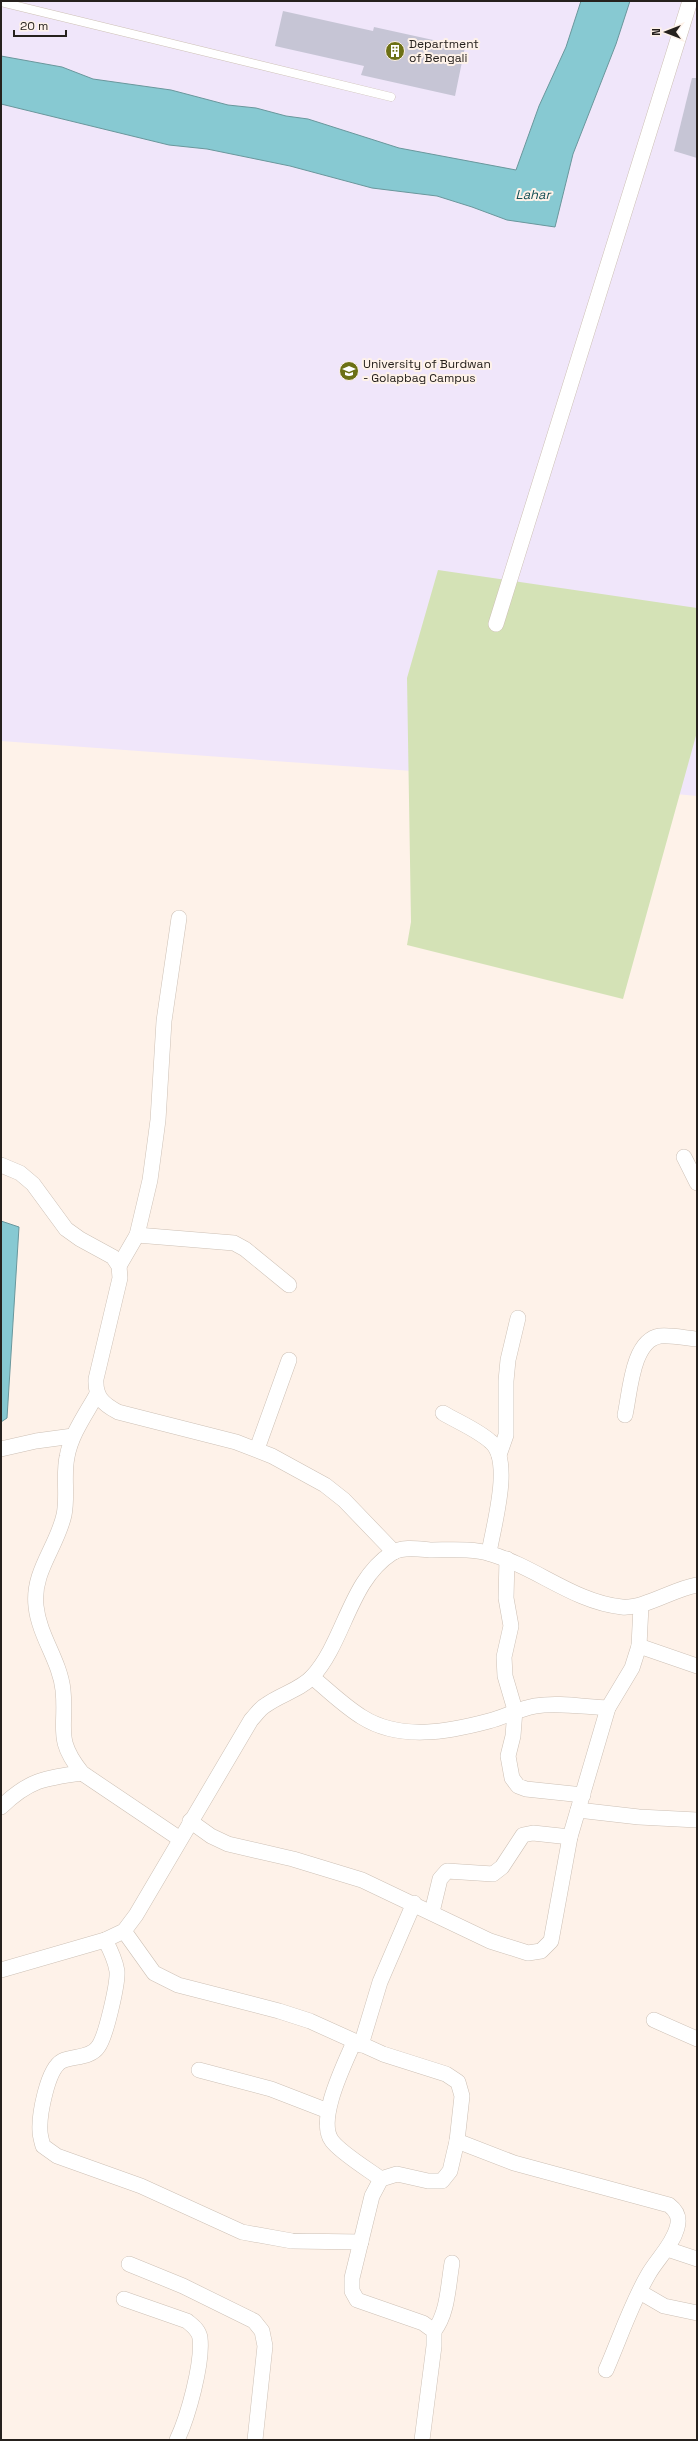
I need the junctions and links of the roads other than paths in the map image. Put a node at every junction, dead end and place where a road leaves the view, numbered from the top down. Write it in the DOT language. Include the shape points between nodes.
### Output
graph roads {
  1 [pos="690,1"];
  2 [pos="1,2"];
  3 [pos="391,96"];
  4 [pos="496,624"];
  5 [pos="179,918"];
  6 [pos="684,1157"];
  7 [pos="1,1165"];
  8 [pos="697,1183"];
  9 [pos="137,1235"];
  10 [pos="119,1266"];
  11 [pos="289,1285"];
  12 [pos="518,1318"];
  13 [pos="697,1339"];
  14 [pos="289,1360"];
  15 [pos="97,1394"];
  16 [pos="443,1413"];
  17 [pos="625,1415"];
  18 [pos="73,1436"];
  19 [pos="1,1449"];
  20 [pos="257,1449"];
  21 [pos="499,1455"];
  22 [pos="394,1552"];
  23 [pos="489,1553"];
  24 [pos="507,1559"];
  25 [pos="697,1585"];
  26 [pos="641,1606"];
  27 [pos="639,1646"];
  28 [pos="697,1666"];
  29 [pos="312,1677"];
  30 [pos="608,1708"];
  31 [pos="515,1710"];
  32 [pos="82,1773"];
  33 [pos="583,1794"];
  34 [pos="1,1807"];
  35 [pos="578,1810"];
  36 [pos="697,1820"];
  37 [pos="190,1821"];
  38 [pos="570,1838"];
  39 [pos="180,1839"];
  40 [pos="414,1903"];
  41 [pos="432,1912"];
  42 [pos="124,1930"];
  43 [pos="105,1940"];
  44 [pos="1,1970"];
  45 [pos="654,2020"];
  46 [pos="697,2039"];
  47 [pos="358,2043"];
  48 [pos="200,2070"];
  49 [pos="328,2111"];
  50 [pos="457,2141"];
  51 [pos="381,2179"];
  52 [pos="361,2242"];
  53 [pos="667,2249"];
  54 [pos="697,2259"];
  55 [pos="452,2263"];
  56 [pos="129,2264"];
  57 [pos="640,2292"];
  58 [pos="124,2299"];
  59 [pos="697,2313"];
  60 [pos="434,2331"];
  61 [pos="606,2370"];
  62 [pos="177,2440"];
  63 [pos="255,2440"];
  64 [pos="422,2440"];
  1 -- 4 [label="street"];
  2 -- 3 [label="lane"];
  5 -- 9 [label="street" via="163,1028 158,1120 150,1180"];
  6 -- 8 [label="street"];
  7 -- 10 [label="street" via="20,1173 33,1184 66,1229 113,1257"];
  9 -- 10 [label="street"];
  9 -- 11 [label="street" via="234,1243"];
  10 -- 15 [label="street" via="120,1278 96,1379"];
  12 -- 21 [label="street" via="508,1360 506,1434"];
  13 -- 17 [label="street" via="659,1336 646,1342 638,1353"];
  14 -- 20 [label="street"];
  15 -- 18 [label="street"];
  15 -- 20 [label="street" via="105,1405 118,1412"];
  16 -- 21 [label="street" via="491,1442"];
  18 -- 19 [label="street"];
  18 -- 32 [label="street" via="67,1457 64,1513 58,1533 40,1570 35,1594 36,1608 59,1669 63,1690 63,1741 69,1757"];
  20 -- 22 [label="street" via="325,1485 344,1500"];
  21 -- 23 [label="street" via="502,1474"];
  22 -- 23 [label="street" via="409,1549"];
  22 -- 29 [label="street" via="379,1562 350,1606 327,1657"];
  23 -- 24 [label="street"];
  24 -- 26 [label="street" via="586,1598 623,1607"];
  24 -- 31 [label="street" via="506,1598 511,1626 504,1657 505,1676"];
  25 -- 26 [label="street" via="670,1592"];
  26 -- 27 [label="street"];
  27 -- 28 [label="street"];
  27 -- 30 [label="street" via="632,1668"];
  29 -- 31 [label="street" via="362,1717 382,1727 415,1732 454,1730 494,1720"];
  29 -- 37 [label="street" via="300,1687 265,1705 251,1720"];
  30 -- 31 [label="street" via="537,1706"];
  30 -- 33 [label="street"];
  31 -- 33 [label="street" via="508,1756 512,1778 518,1786"];
  32 -- 34 [label="street" via="48,1778 24,1787"];
  32 -- 39 [label="street"];
  33 -- 35 [label="street"];
  35 -- 36 [label="street"];
  35 -- 38 [label="street"];
  37 -- 39 [label="street"];
  37 -- 40 [label="street" via="228,1844 293,1859 362,1880"];
  38 -- 41 [label="street" via="533,1833 523,1835 502,1867 493,1874 447,1871 440,1879"];
  38 -- 41 [label="street" via="551,1941 541,1951 528,1952 490,1941"];
  39 -- 42 [label="street" via="136,1915"];
  40 -- 41 [label="street"];
  40 -- 47 [label="street" via="380,1982"];
  42 -- 43 [label="street"];
  42 -- 47 [label="street" via="154,1974 178,1985 310,2021"];
  43 -- 44 [label="street"];
  43 -- 52 [label="street" via="114,1956 117,1973 106,2031 98,2048 88,2055 74,2056 60,2062 53,2072 42,2105 40,2132 43,2146 57,2156 142,2186 242,2232 292,2241"];
  45 -- 46 [label="street"];
  47 -- 49 [label="street"];
  47 -- 50 [label="street" via="446,2074 458,2082 462,2096"];
  48 -- 49 [label="street" via="272,2089"];
  49 -- 51 [label="street" via="328,2128 332,2141"];
  50 -- 51 [label="street" via="450,2172 442,2180 428,2181 397,2174"];
  50 -- 53 [label="street" via="514,2163 669,2205 676,2210 678,2216 677,2228"];
  51 -- 52 [label="street" via="372,2196"];
  52 -- 60 [label="street" via="352,2278 352,2291 357,2300 423,2323"];
  53 -- 54 [label="street"];
  53 -- 57 [label="street" via="648,2274"];
  55 -- 60 [label="street" via="441,2322"];
  56 -- 63 [label="street" via="254,2321 262,2331 265,2346"];
  57 -- 59 [label="street" via="664,2306"];
  57 -- 61 [label="street"];
  58 -- 62 [label="street" via="187,2321 196,2328 200,2338 196,2378"];
  60 -- 64 [label="street"];
}
